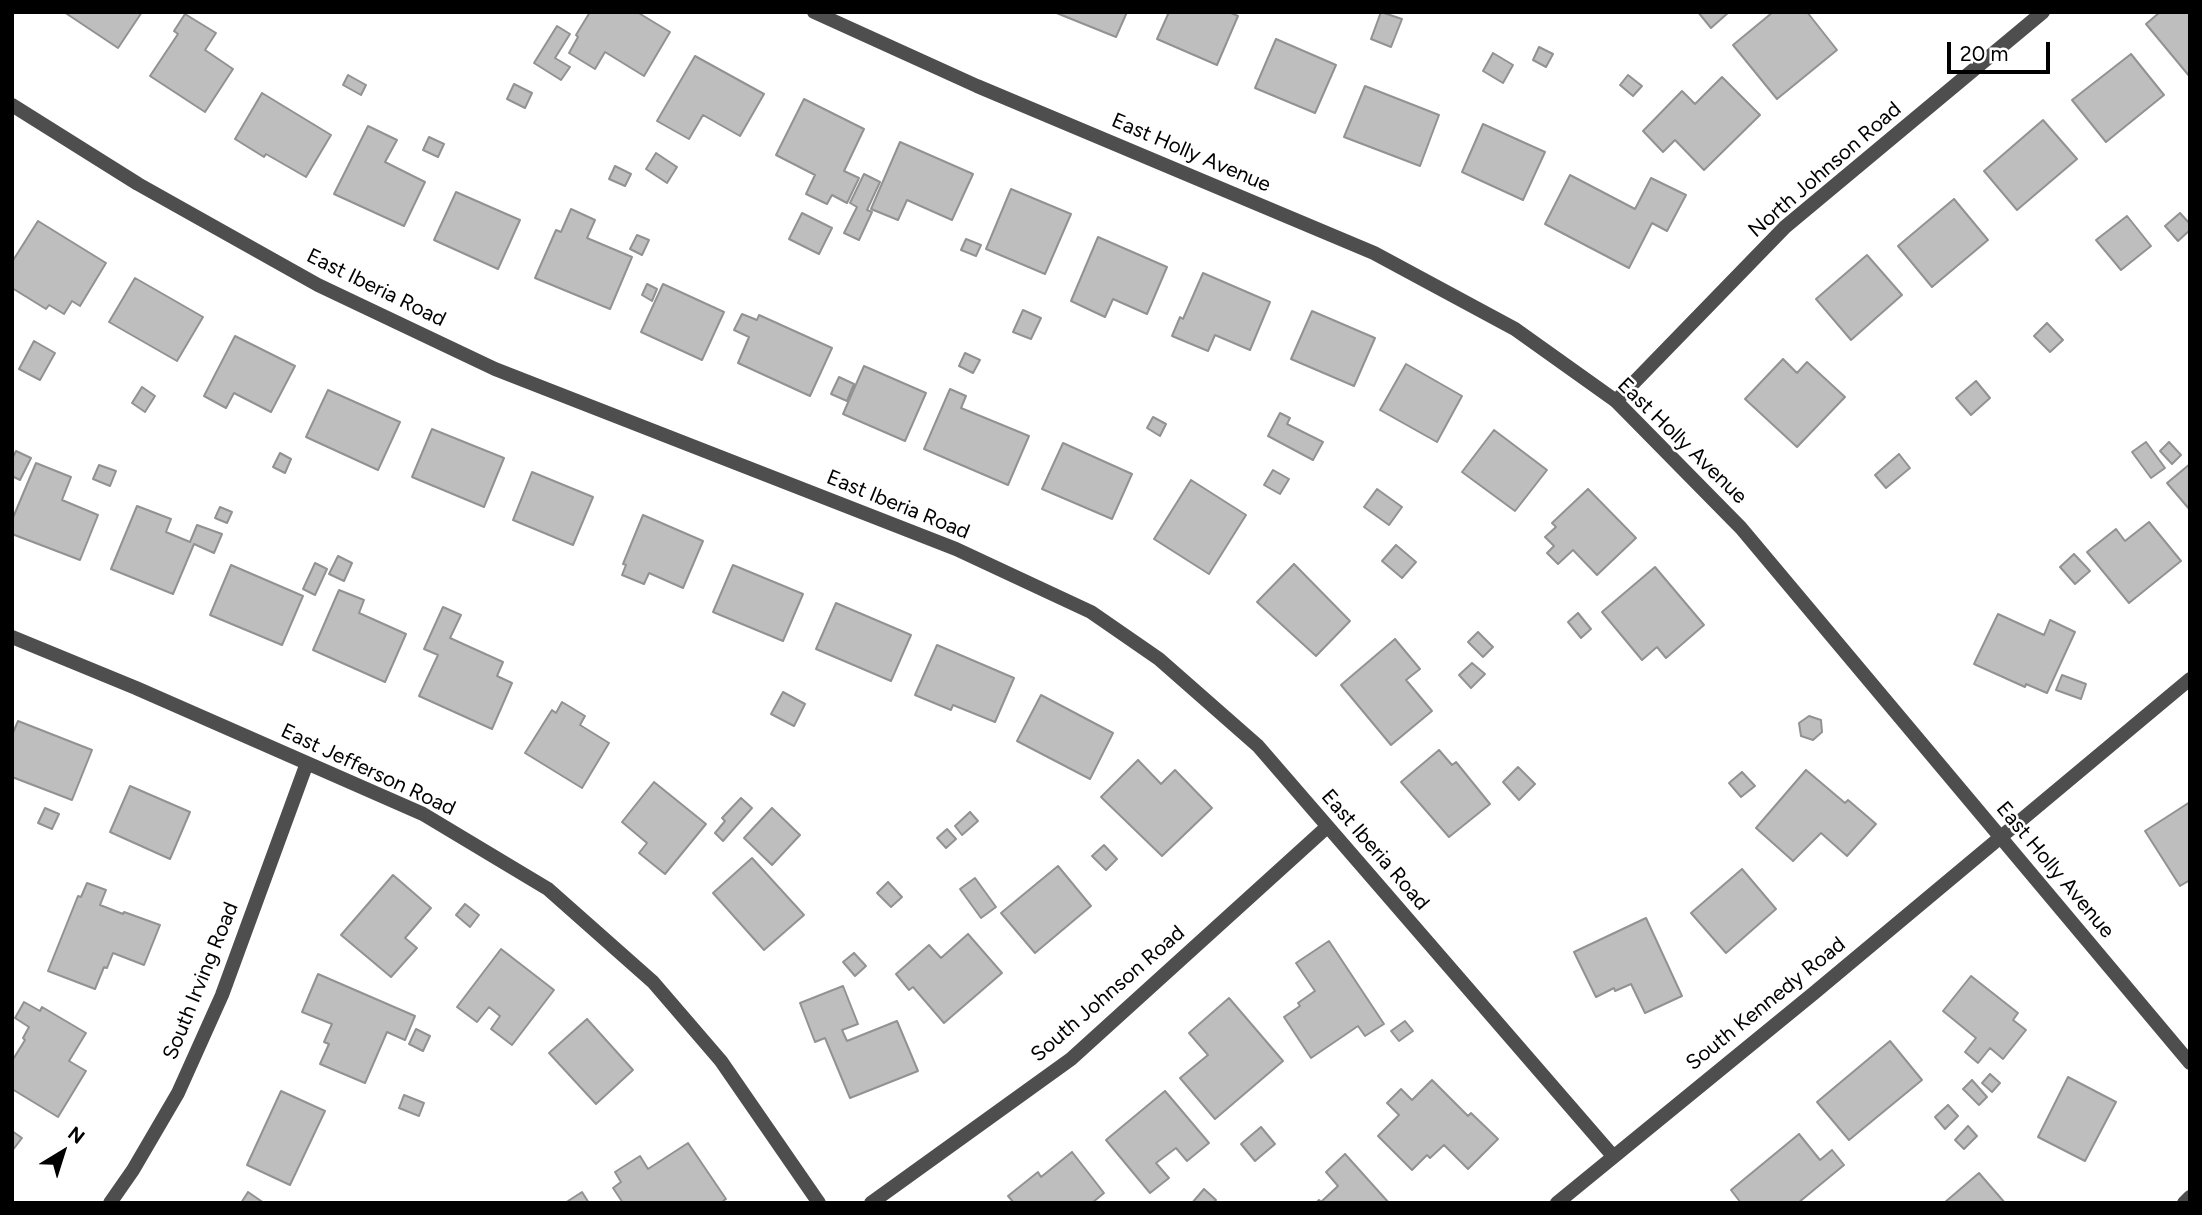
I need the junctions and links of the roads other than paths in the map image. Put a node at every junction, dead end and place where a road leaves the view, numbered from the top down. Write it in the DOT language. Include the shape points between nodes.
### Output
graph roads {
  1 [pos="814,12"];
  2 [pos="2043,12"];
  3 [pos="12,105"];
  4 [pos="1616,401"];
  5 [pos="12,637"];
  6 [pos="2190,678"];
  7 [pos="307,763"];
  8 [pos="1327,827"];
  9 [pos="2000,837"];
  10 [pos="2190,1063"];
  11 [pos="1613,1156"];
  12 [pos="2190,1197"];
  13 [pos="110,1203"];
  14 [pos="819,1203"];
  15 [pos="871,1203"];
  16 [pos="1557,1203"];
  17 [pos="2183,1203"];
  1 -- 4 [label="street, East Holly Avenue" via="977,86 1374,253 1515,329"];
  2 -- 4 [label="street, North Johnson Road" via="1785,227"];
  3 -- 8 [label="street, East Iberia Road" via="138,184 318,285 495,369 956,550 1091,612 1159,659 1258,746"];
  4 -- 9 [label="street, East Holly Avenue" via="1741,528"];
  5 -- 7 [label="street, East Jefferson Road"];
  6 -- 9 [label="street, South Kennedy Road"];
  7 -- 13 [label="street, South Irving Road" via="222,995 178,1093"];
  7 -- 14 [label="street, East Jefferson Road" via="423,814 548,889 653,982 712,1051"];
  8 -- 11 [label="street, East Iberia Road"];
  8 -- 15 [label="street, South Johnson Road" via="1071,1059"];
  9 -- 10 [label="street, East Holly Avenue"];
  9 -- 11 [label="street, South Kennedy Road"];
  11 -- 16 [label="street, South Kennedy Road"];
  12 -- 17 [label="street"];
}
